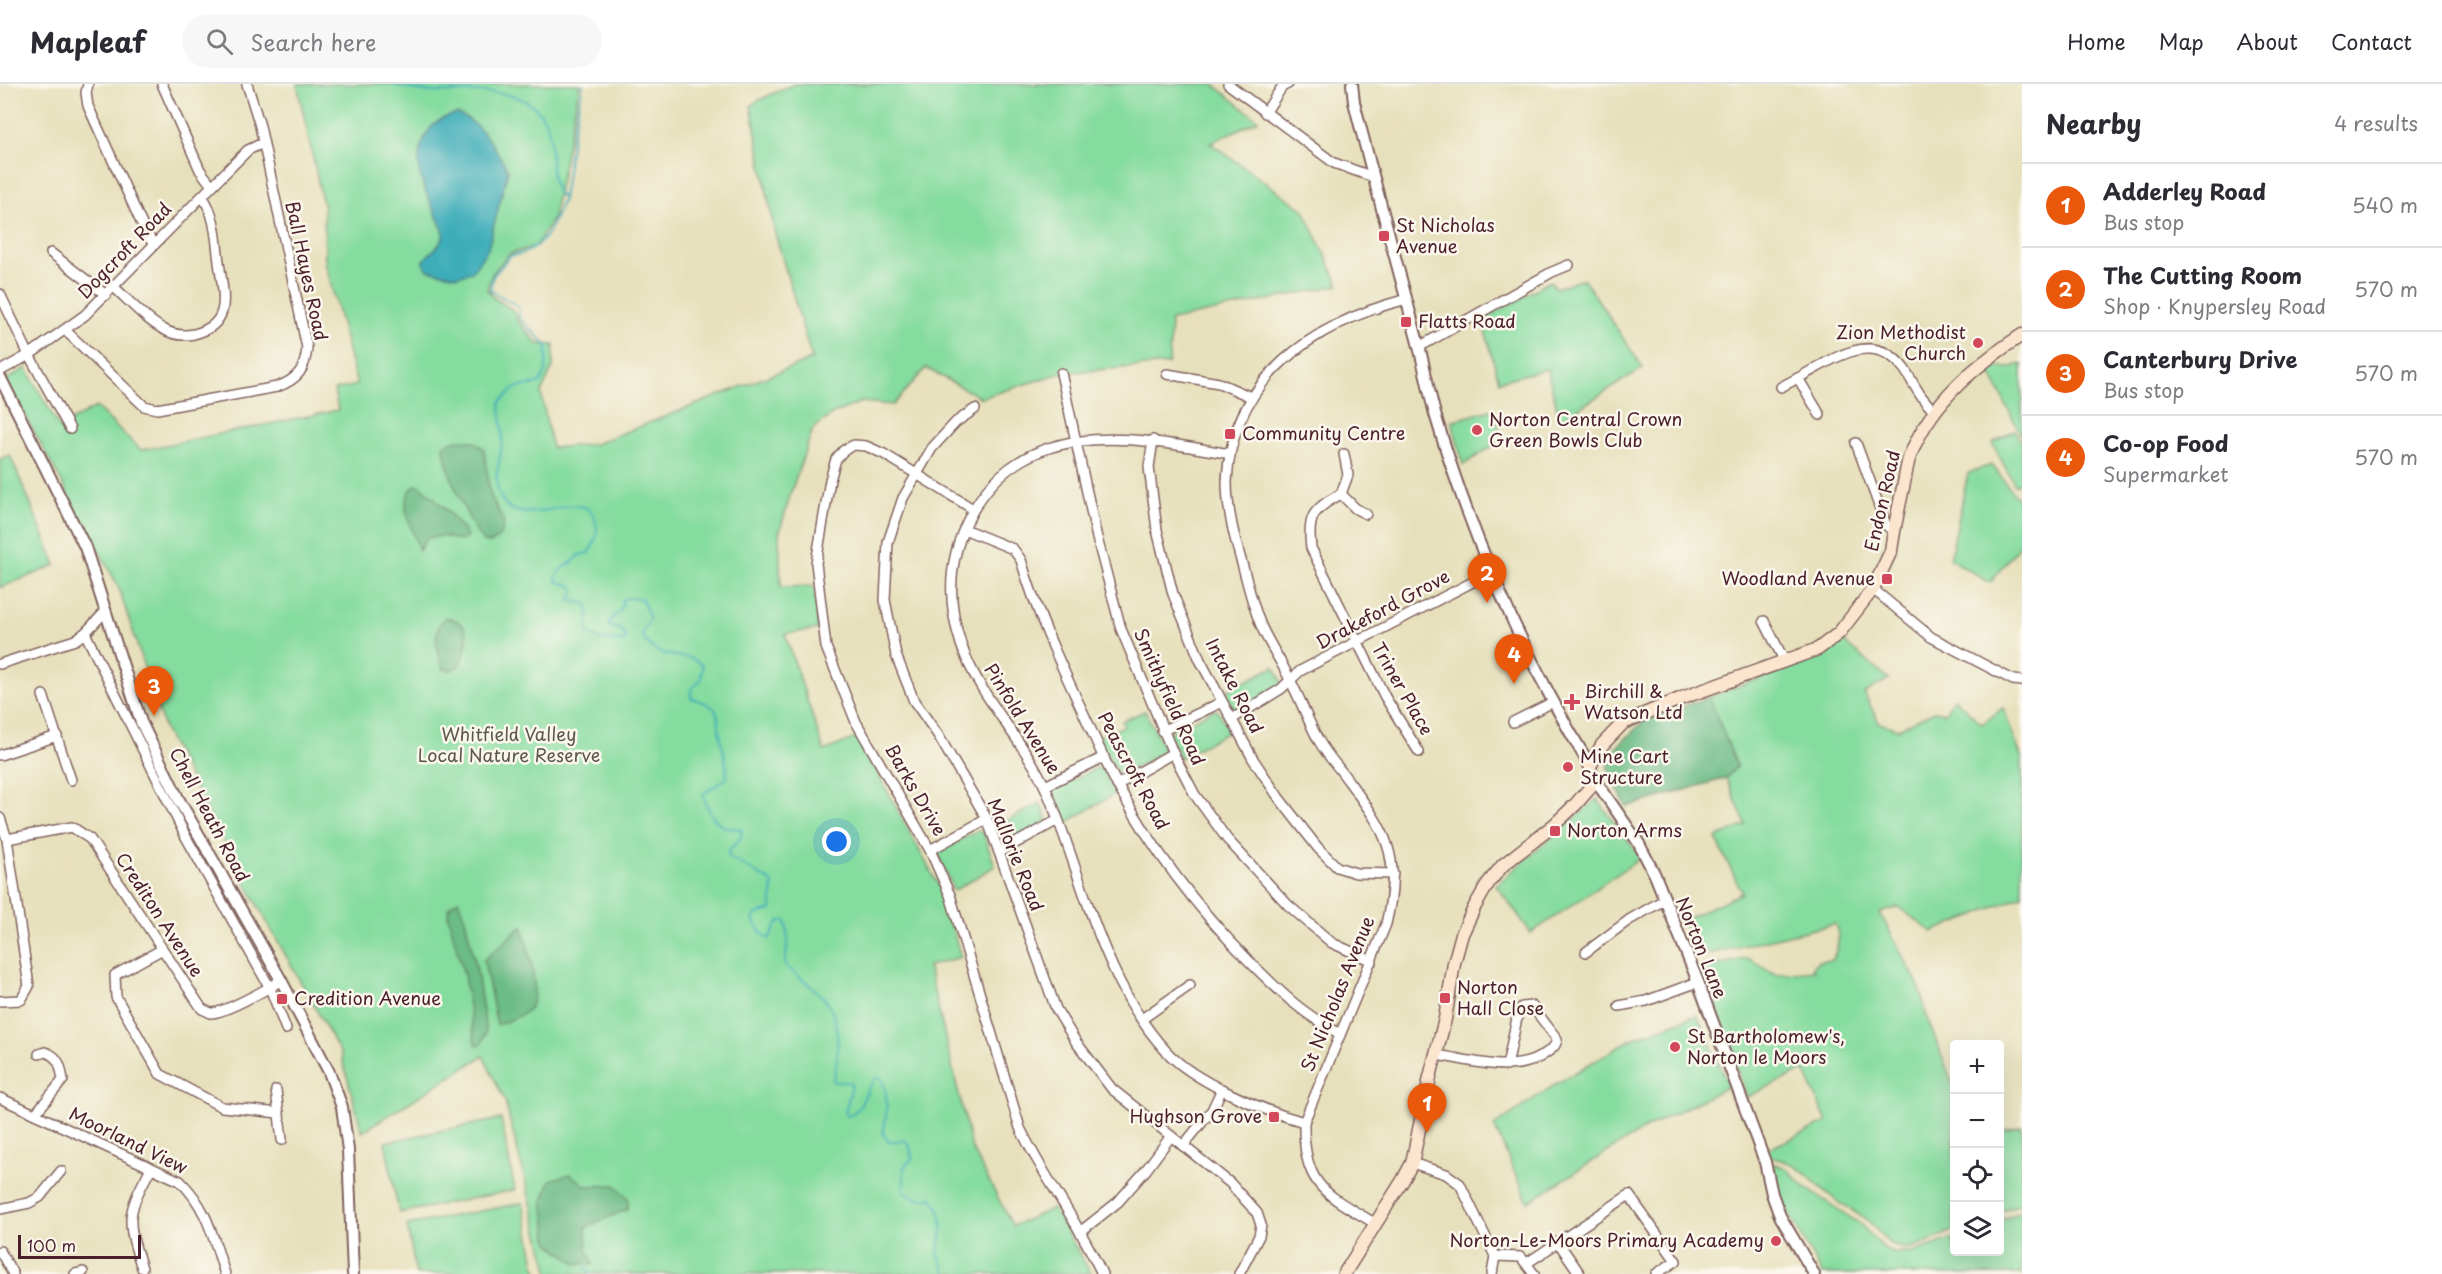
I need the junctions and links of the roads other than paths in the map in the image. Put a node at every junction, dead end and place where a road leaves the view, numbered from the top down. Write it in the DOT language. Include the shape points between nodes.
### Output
graph roads {
  1 [pos="88,84"];
  2 [pos="162,84"];
  3 [pos="247,84"];
  4 [pos="1228,84"];
  5 [pos="1288,84"];
  6 [pos="1352,84"];
  7 [pos="1264,113"];
  8 [pos="263,143"];
  9 [pos="1373,177"];
  10 [pos="212,186"];
  11 [pos="202,196"];
  12 [pos="154,245"];
  13 [pos="51,253"];
  14 [pos="1569,265"];
  15 [pos="114,287"];
  16 [pos="0,294"];
  17 [pos="106,295"];
  18 [pos="1407,299"];
  19 [pos="65,330"];
  20 [pos="2022,335"];
  21 [pos="1419,347"];
  22 [pos="29,355"];
  23 [pos="0,371"];
  24 [pos="1062,374"];
  25 [pos="1167,374"];
  26 [pos="0,377"];
  27 [pos="1798,378"];
  28 [pos="1781,387"];
  29 [pos="1251,397"];
  30 [pos="975,409"];
  31 [pos="1935,411"];
  32 [pos="1820,415"];
  33 [pos="70,429"];
  34 [pos="1153,440"];
  35 [pos="1075,442"];
  36 [pos="1856,443"];
  37 [pos="1230,454"];
  38 [pos="1344,454"];
  39 [pos="916,474"];
  40 [pos="1341,494"];
  41 [pos="973,509"];
  42 [pos="1366,514"];
  43 [pos="964,529"];
  44 [pos="1893,531"];
  45 [pos="1492,572"];
  46 [pos="1873,589"];
  47 [pos="105,612"];
  48 [pos="1764,621"];
  49 [pos="85,633"];
  50 [pos="1356,642"];
  51 [pos="1785,662"];
  52 [pos="0,664"];
  53 [pos="1291,680"];
  54 [pos="2022,681"];
  55 [pos="43,695"];
  56 [pos="1222,702"];
  57 [pos="1553,702"];
  58 [pos="1232,719"];
  59 [pos="1513,722"];
  60 [pos="1162,731"];
  61 [pos="57,736"];
  62 [pos="1419,752"];
  63 [pos="1173,753"];
  64 [pos="0,755"];
  65 [pos="1104,758"];
  66 [pos="1591,772"];
  67 [pos="71,780"];
  68 [pos="1117,785"];
  69 [pos="1045,786"];
  70 [pos="0,818"];
  71 [pos="987,819"];
  72 [pos="1058,820"];
  73 [pos="7,839"];
  74 [pos="930,850"];
  75 [pos="999,852"];
  76 [pos="1393,874"];
  77 [pos="1664,900"];
  78 [pos="161,950"];
  79 [pos="1586,952"];
  80 [pos="1372,961"];
  81 [pos="281,980"];
  82 [pos="1698,982"];
  83 [pos="1190,985"];
  84 [pos="270,988"];
  85 [pos="0,1001"];
  86 [pos="1619,1006"];
  87 [pos="1142,1019"];
  88 [pos="286,1029"];
  89 [pos="1340,1034"];
  90 [pos="39,1054"];
  91 [pos="1436,1055"];
  92 [pos="1507,1066"];
  93 [pos="1222,1089"];
  94 [pos="276,1090"];
  95 [pos="0,1098"];
  96 [pos="279,1113"];
  97 [pos="35,1114"];
  98 [pos="1304,1122"];
  99 [pos="1171,1136"];
  100 [pos="282,1140"];
  101 [pos="1183,1146"];
  102 [pos="1412,1163"];
  103 [pos="151,1168"];
  104 [pos="61,1171"];
  105 [pos="0,1209"];
  106 [pos="1376,1224"];
  107 [pos="1080,1232"];
  108 [pos="1558,1242"];
  109 [pos="0,1251"];
  110 [pos="1495,1256"];
  111 [pos="1527,1263"];
  112 [pos="142,1269"];
  113 [pos="1660,1271"];
  114 [pos="13,1274"];
  115 [pos="225,1274"];
  116 [pos="353,1274"];
  117 [pos="1102,1274"];
  118 [pos="1239,1274"];
  119 [pos="1344,1274"];
  120 [pos="1492,1274"];
  121 [pos="1534,1274"];
  122 [pos="1580,1274"];
  123 [pos="1814,1274"];
  1 -- 12 [label="street" via="88,106"];
  2 -- 10 [label="street" via="200,170"];
  3 -- 8 [label="street, Ball Hayes Road"];
  4 -- 7 [label="street"];
  5 -- 7 [label="street"];
  6 -- 9 [label="street, Norton Lane"];
  7 -- 9 [label="street" via="1334,164"];
  8 -- 10 [label="street, Dogcroft Road" via="248,150"];
  8 -- 19 [label="street, Ball Hayes Road" via="307,348 305,364 296,378 277,387 170,408 150,408"];
  9 -- 18 [label="street, Norton Lane"];
  10 -- 11 [label="street, Dogcroft Road"];
  11 -- 12 [label="street, Dogcroft Road"];
  11 -- 15 [label="street" via="211,209 224,298 220,318 209,330 174,334"];
  12 -- 15 [label="street, Dogcroft Road"];
  13 -- 17 [label="street"];
  14 -- 21 [label="street"];
  15 -- 17 [label="street, Dogcroft Road"];
  16 -- 22 [label="street"];
  17 -- 19 [label="street, Dogcroft Road"];
  18 -- 21 [label="street, Norton Lane"];
  18 -- 29 [label="street, St Nicholas Avenue" via="1314,337 1285,359"];
  19 -- 22 [label="street, Dogcroft Road"];
  20 -- 31 [label="main road, Endon Road" via="1966,375"];
  21 -- 45 [label="street, Norton Lane" via="1434,412"];
  22 -- 23 [label="street, Dogcroft Road"];
  22 -- 33 [label="street"];
  24 -- 35 [label="street, Smithyfield Road"];
  25 -- 29 [label="street" via="1220,383"];
  26 -- 47 [label="street, Chell Heath Road" via="85,547"];
  27 -- 28 [label="street"];
  27 -- 31 [label="street" via="1855,349 1884,351 1904,370 1923,402"];
  27 -- 32 [label="street"];
  29 -- 37 [label="street, St Nicholas Avenue"];
  30 -- 39 [label="street, Mallorie Road" via="956,422 932,448"];
  31 -- 44 [label="main road, Endon Road" via="1911,453"];
  34 -- 35 [label="street, Pinfold Avenue" via="1099,438"];
  34 -- 37 [label="street, Pinfold Avenue"];
  34 -- 56 [label="street, Intake Road" via="1149,467 1157,530 1173,594"];
  35 -- 41 [label="street, Pinfold Avenue" via="1025,459 990,487"];
  35 -- 60 [label="street, Smithyfield Road" via="1121,629"];
  36 -- 44 [label="street" via="1886,525"];
  37 -- 53 [label="street, St Nicholas Avenue" via="1227,484 1239,554 1263,630"];
  38 -- 40 [label="street" via="1348,475"];
  39 -- 41 [label="street, Barks Drive"];
  39 -- 71 [label="street, Mallorie Road" via="903,498 888,543 885,600 896,656 914,701"];
  39 -- 74 [label="street, Barks Drive" via="866,446 854,445 844,450 836,459 830,480 816,563 826,647 855,722"];
  40 -- 42 [label="street"];
  40 -- 50 [label="street, Triner Place" via="1314,514 1308,528 1311,549"];
  41 -- 43 [label="street, Pinfold Avenue"];
  43 -- 65 [label="street, Peascroft Road" via="1013,549 1021,560 1055,653"];
  43 -- 69 [label="street, Pinfold Avenue" via="953,562 950,590 954,622 972,670"];
  44 -- 46 [label="main road, Endon Road" via="1891,552"];
  45 -- 50 [label="street, Drakeford Grove"];
  45 -- 57 [label="street, Norton Lane"];
  46 -- 51 [label="main road, Endon Road" via="1839,633 1818,649"];
  46 -- 54 [label="street" via="1931,637 2013,680"];
  47 -- 49 [label="street"];
  47 -- 81 [label="street, Chell Heath Road" via="141,722 179,800"];
  48 -- 51 [label="street"];
  49 -- 52 [label="street" via="75,640"];
  49 -- 84 [label="street, Chell Heath Road" via="186,837"];
  50 -- 53 [label="street, Drakeford Grove" via="1300,671"];
  50 -- 62 [label="street, Triner Place"];
  51 -- 66 [label="main road, Endon Road" via="1623,723 1602,745"];
  53 -- 58 [label="street, Drakeford Grove"];
  53 -- 76 [label="street, St Nicholas Avenue" via="1320,743 1379,824"];
  55 -- 61 [label="street"];
  56 -- 58 [label="street, Intake Road"];
  56 -- 60 [label="street"];
  57 -- 59 [label="street"];
  57 -- 66 [label="street, Norton Lane"];
  58 -- 76 [label="street, Intake Road" via="1279,798 1337,867 1356,873"];
  60 -- 63 [label="street, Smithyfield Road"];
  61 -- 64 [label="street"];
  61 -- 67 [label="street"];
  63 -- 68 [label="street"];
  63 -- 80 [label="street, Smithyfield Road" via="1195,795 1227,839 1288,905 1332,943"];
  65 -- 68 [label="street, Peascroft Road"];
  65 -- 69 [label="street"];
  66 -- 77 [label="street, Norton Lane" via="1638,842"];
  66 -- 91 [label="main road, Endon Road" via="1589,789 1554,825 1503,865 1474,906 1454,963"];
  68 -- 89 [label="street, Peascroft Road" via="1152,843 1222,933 1286,999 1309,1018"];
  69 -- 72 [label="street, Pinfold Avenue"];
  70 -- 73 [label="street"];
  71 -- 74 [label="street"];
  71 -- 75 [label="street, Mallorie Road"];
  72 -- 75 [label="street"];
  72 -- 87 [label="street, Pinfold Avenue" via="1106,954"];
  73 -- 78 [label="street, Crediton Avenue" via="72,827 90,839"];
  73 -- 85 [label="street" via="29,986 21,1000"];
  74 -- 107 [label="street, Barks Drive" via="950,895 1020,1128"];
  75 -- 99 [label="street, Mallorie Road" via="1056,1009 1112,1089"];
  76 -- 80 [label="street, St Nicholas Avenue" via="1390,905"];
  77 -- 79 [label="street"];
  77 -- 82 [label="street, Norton Lane"];
  78 -- 84 [label="street, Crediton Avenue" via="202,1009 211,1013"];
  78 -- 96 [label="street" via="114,975 116,997 160,1074 222,1107"];
  80 -- 89 [label="street, St Nicholas Avenue"];
  81 -- 84 [label="street, Crediton Avenue"];
  81 -- 116 [label="street, Chell Heath Road" via="320,1053 342,1107 351,1187"];
  82 -- 86 [label="street" via="1646,1001"];
  82 -- 123 [label="street, Norton Lane" via="1765,1162 1780,1216"];
  83 -- 87 [label="street"];
  84 -- 88 [label="street, Chell Heath Road"];
  87 -- 93 [label="street, Pinfold Avenue" via="1184,1068"];
  89 -- 98 [label="street, St Nicholas Avenue"];
  90 -- 97 [label="street" via="53,1054 63,1080"];
  91 -- 92 [label="street"];
  91 -- 102 [label="main road, Endon Road"];
  92 -- 92 [label="street" via="1518,1013 1522,1007 1532,1006 1557,1039 1556,1044 1543,1056"];
  93 -- 98 [label="street, Pinfold Avenue"];
  93 -- 101 [label="street" via="1212,1110"];
  94 -- 96 [label="street"];
  95 -- 97 [label="street, Moorland View"];
  96 -- 100 [label="street"];
  97 -- 103 [label="street, Moorland View"];
  98 -- 106 [label="street, St Nicholas Avenue" via="1304,1147 1312,1176 1328,1195"];
  99 -- 101 [label="street, Mallorie Road"];
  99 -- 107 [label="street" via="1118,1202"];
  101 -- 118 [label="street" via="1230,1183 1257,1214 1259,1236"];
  102 -- 106 [label="main road, Endon Road"];
  102 -- 110 [label="street" via="1446,1174 1460,1184"];
  103 -- 112 [label="street" via="130,1214 130,1233"];
  103 -- 115 [label="street, Moorland View" via="180,1181 194,1194 206,1214"];
  104 -- 105 [label="street" via="40,1197"];
  106 -- 119 [label="main road, Endon Road"];
  107 -- 117 [label="street, Barks Drive"];
  108 -- 111 [label="street"];
  108 -- 113 [label="street" via="1629,1194 1675,1258"];
  108 -- 122 [label="street"];
  109 -- 114 [label="street"];
  110 -- 111 [label="street" via="1521,1257"];
  110 -- 120 [label="street"];
  111 -- 121 [label="street"];
}
